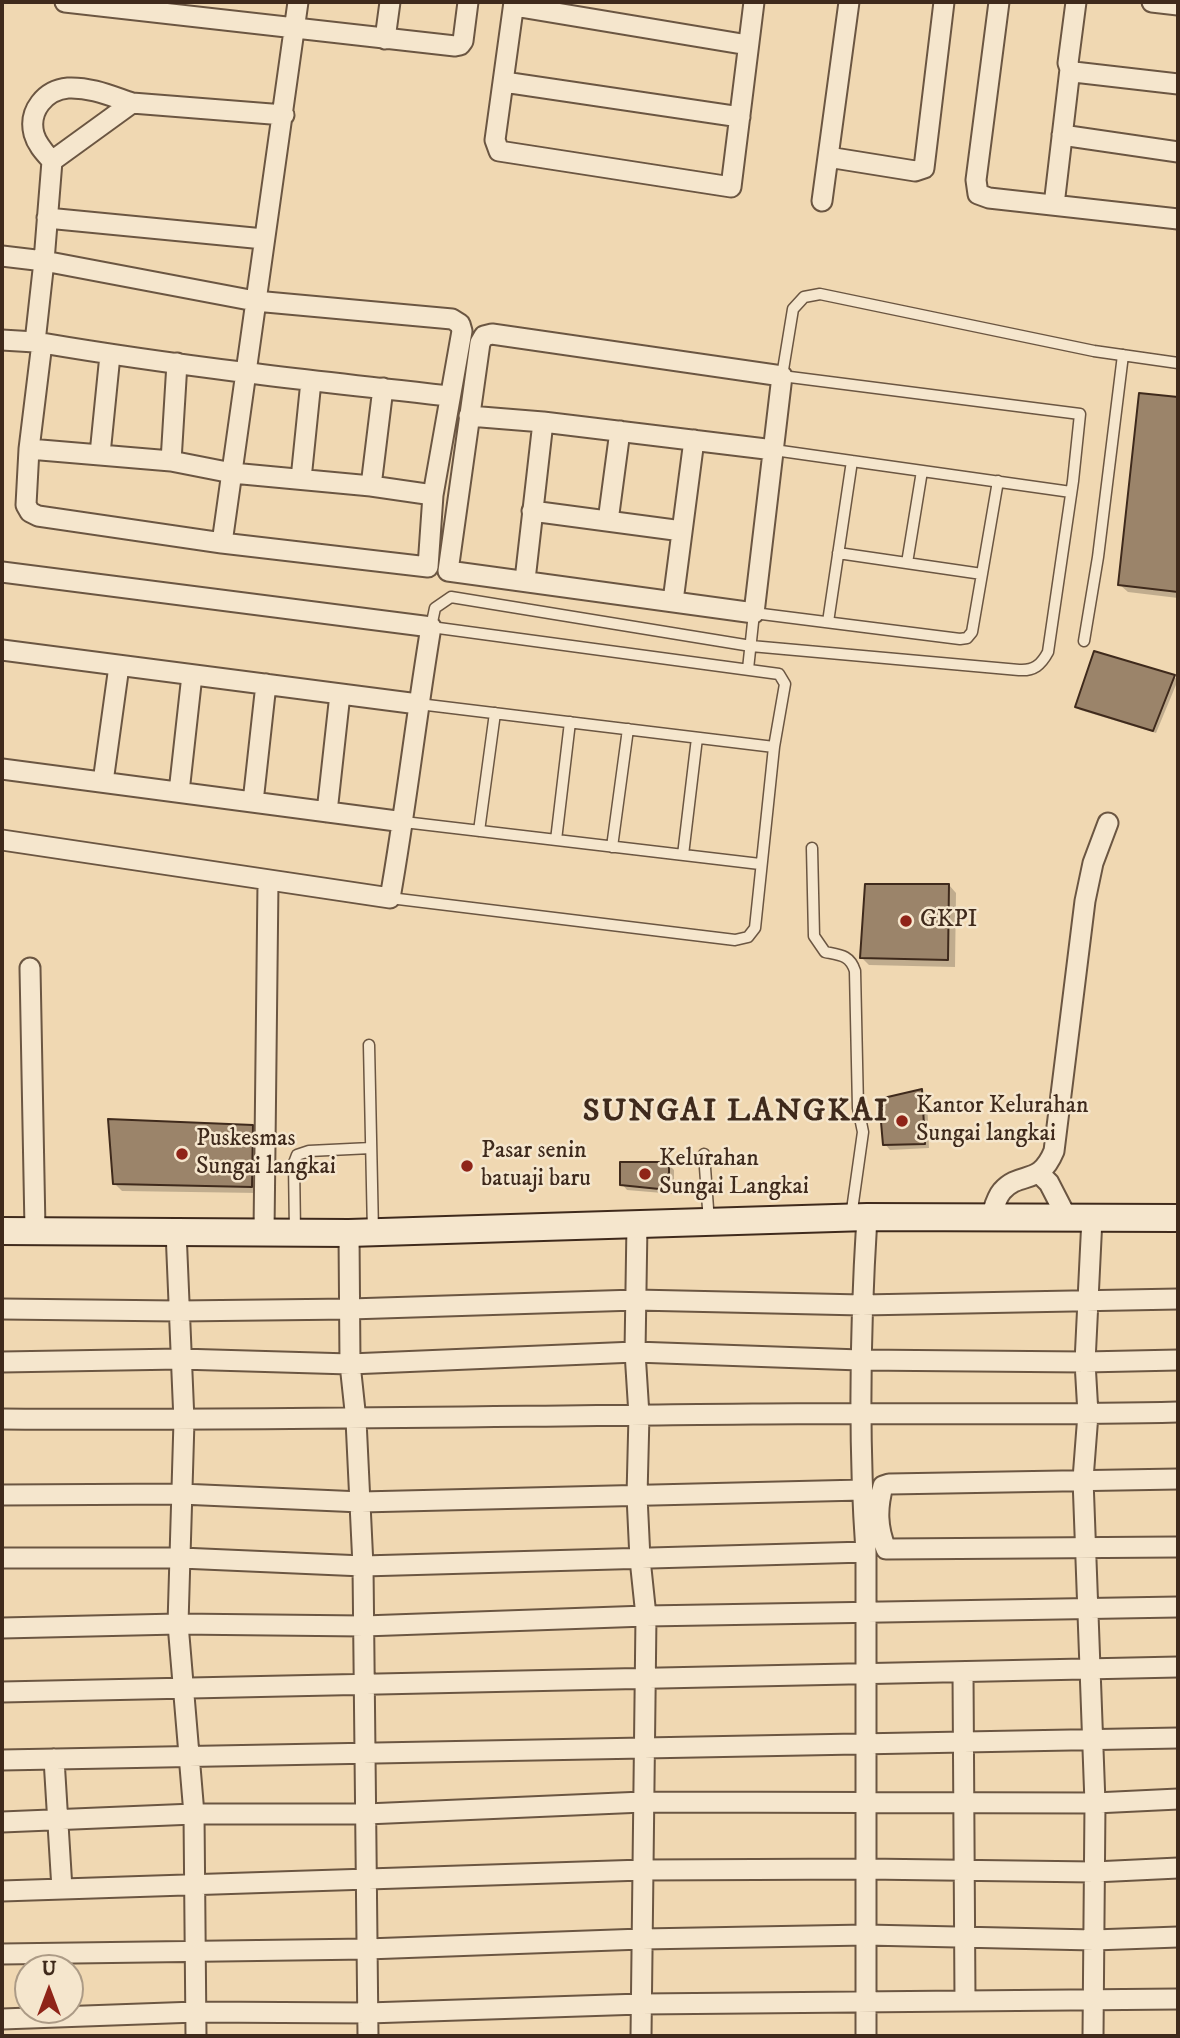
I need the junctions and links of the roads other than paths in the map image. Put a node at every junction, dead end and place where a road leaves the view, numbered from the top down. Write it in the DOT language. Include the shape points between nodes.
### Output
graph roads {
  1 [pos="65,2"];
  2 [pos="298,2"];
  3 [pos="390,2"];
  4 [pos="468,2"];
  5 [pos="754,2"];
  6 [pos="849,2"];
  7 [pos="944,2"];
  8 [pos="999,2"];
  9 [pos="1076,2"];
  10 [pos="1152,2"];
  11 [pos="90,3"];
  12 [pos="514,4"];
  13 [pos="1178,5"];
  14 [pos="210,10"];
  15 [pos="295,28"];
  16 [pos="385,39"];
  17 [pos="748,45"];
  18 [pos="1070,69"];
  19 [pos="505,82"];
  20 [pos="1178,84"];
  21 [pos="132,103"];
  22 [pos="284,115"];
  23 [pos="740,117"];
  24 [pos="1062,135"];
  25 [pos="1178,152"];
  26 [pos="828,158"];
  27 [pos="52,162"];
  28 [pos="822,201"];
  29 [pos="1055,205"];
  30 [pos="47,218"];
  31 [pos="1178,219"];
  32 [pos="264,239"];
  33 [pos="2,256"];
  34 [pos="44,261"];
  35 [pos="255,301"];
  36 [pos="2,340"];
  37 [pos="110,355"];
  38 [pos="1123,355"];
  39 [pos="177,363"];
  40 [pos="1178,363"];
  41 [pos="248,371"];
  42 [pos="782,376"];
  43 [pos="311,381"];
  44 [pos="383,388"];
  45 [pos="450,396"];
  46 [pos="469,416"];
  47 [pos="543,422"];
  48 [pos="620,431"];
  49 [pos="694,440"];
  50 [pos="29,449"];
  51 [pos="774,450"];
  52 [pos="100,454"];
  53 [pos="171,461"];
  54 [pos="852,461"];
  55 [pos="922,471"];
  56 [pos="232,473"];
  57 [pos="301,479"];
  58 [pos="998,481"];
  59 [pos="371,486"];
  60 [pos="1071,492"];
  61 [pos="433,495"];
  62 [pos="533,511"];
  63 [pos="608,521"];
  64 [pos="682,531"];
  65 [pos="222,543"];
  66 [pos="838,553"];
  67 [pos="907,563"];
  68 [pos="2,572"];
  69 [pos="982,573"];
  70 [pos="525,580"];
  71 [pos="673,601"];
  72 [pos="754,613"];
  73 [pos="828,622"];
  74 [pos="431,627"];
  75 [pos="1084,641"];
  76 [pos="751,646"];
  77 [pos="2,650"];
  78 [pos="119,666"];
  79 [pos="748,668"];
  80 [pos="192,675"];
  81 [pos="266,684"];
  82 [pos="340,694"];
  83 [pos="418,704"];
  84 [pos="495,713"];
  85 [pos="570,722"];
  86 [pos="628,729"];
  87 [pos="697,738"];
  88 [pos="774,747"];
  89 [pos="2,769"];
  90 [pos="103,782"];
  91 [pos="179,792"];
  92 [pos="253,802"];
  93 [pos="327,812"];
  94 [pos="404,822"];
  95 [pos="1108,823"];
  96 [pos="479,831"];
  97 [pos="2,840"];
  98 [pos="556,840"];
  99 [pos="612,846"];
  100 [pos="812,848"];
  101 [pos="683,855"];
  102 [pos="760,864"];
  103 [pos="268,882"];
  104 [pos="390,898"];
  105 [pos="30,968"];
  106 [pos="369,1045"];
  107 [pos="371,1148"];
  108 [pos="704,1154"];
  109 [pos="1039,1173"];
  110 [pos="859,1217"];
  111 [pos="991,1217"];
  112 [pos="1079,1218"];
  113 [pos="1178,1218"];
  114 [pos="709,1222"];
  115 [pos="637,1224"];
  116 [pos="36,1229"];
  117 [pos="2,1230"];
  118 [pos="176,1231"];
  119 [pos="264,1232"];
  120 [pos="295,1233"];
  121 [pos="361,1233"];
  122 [pos="1178,1299"];
  123 [pos="636,1300"];
  124 [pos="1087,1301"];
  125 [pos="862,1306"];
  126 [pos="2,1309"];
  127 [pos="350,1310"];
  128 [pos="178,1311"];
  129 [pos="635,1352"];
  130 [pos="180,1359"];
  131 [pos="860,1360"];
  132 [pos="1178,1360"];
  133 [pos="2,1362"];
  134 [pos="1086,1362"];
  135 [pos="350,1364"];
  136 [pos="1178,1412"];
  137 [pos="863,1413"];
  138 [pos="1088,1414"];
  139 [pos="639,1415"];
  140 [pos="2,1419"];
  141 [pos="184,1420"];
  142 [pos="356,1420"];
  143 [pos="1083,1479"];
  144 [pos="1178,1479"];
  145 [pos="862,1490"];
  146 [pos="181,1494"];
  147 [pos="2,1495"];
  148 [pos="637,1496"];
  149 [pos="361,1502"];
  150 [pos="1178,1547"];
  151 [pos="1086,1549"];
  152 [pos="866,1552"];
  153 [pos="2,1558"];
  154 [pos="181,1558"];
  155 [pos="640,1559"];
  156 [pos="363,1566"];
  157 [pos="1178,1608"];
  158 [pos="1087,1609"];
  159 [pos="866,1612"];
  160 [pos="646,1616"];
  161 [pos="178,1624"];
  162 [pos="364,1626"];
  163 [pos="2,1628"];
  164 [pos="1178,1667"];
  165 [pos="1089,1669"];
  166 [pos="963,1672"];
  167 [pos="866,1674"];
  168 [pos="645,1678"];
  169 [pos="364,1684"];
  170 [pos="183,1688"];
  171 [pos="2,1692"];
  172 [pos="1178,1738"];
  173 [pos="1092,1739"];
  174 [pos="965,1742"];
  175 [pos="866,1744"];
  176 [pos="644,1748"];
  177 [pos="365,1753"];
  178 [pos="189,1757"];
  179 [pos="54,1759"];
  180 [pos="2,1760"];
  181 [pos="1178,1800"];
  182 [pos="643,1802"];
  183 [pos="866,1802"];
  184 [pos="962,1802"];
  185 [pos="1095,1803"];
  186 [pos="194,1814"];
  187 [pos="366,1814"];
  188 [pos="58,1820"];
  189 [pos="2,1822"];
  190 [pos="1178,1868"];
  191 [pos="866,1869"];
  192 [pos="643,1870"];
  193 [pos="963,1870"];
  194 [pos="1094,1872"];
  195 [pos="366,1880"];
  196 [pos="196,1884"];
  197 [pos="62,1889"];
  198 [pos="2,1891"];
  199 [pos="866,1935"];
  200 [pos="964,1937"];
  201 [pos="1178,1937"];
  202 [pos="642,1939"];
  203 [pos="1094,1940"];
  204 [pos="367,1949"];
  205 [pos="195,1952"];
  206 [pos="2,1954"];
  207 [pos="1178,1999"];
  208 [pos="1093,2000"];
  209 [pos="965,2001"];
  210 [pos="866,2003"];
  211 [pos="641,2004"];
  212 [pos="196,2012"];
  213 [pos="368,2013"];
  214 [pos="2,2019"];
  215 [pos="196,2036"];
  216 [pos="368,2036"];
  217 [pos="641,2036"];
  218 [pos="866,2036"];
  219 [pos="1093,2036"];
  1 -- 11 [label="street"];
  2 -- 15 [label="street"];
  3 -- 16 [label="street"];
  4 -- 16 [label="street" via="460,45"];
  5 -- 17 [label="street"];
  6 -- 26 [label="street"];
  7 -- 26 [label="street" via="924,168 915,171"];
  8 -- 29 [label="street" via="976,180 978,194"];
  9 -- 18 [label="street"];
  10 -- 13 [label="street"];
  11 -- 14 [label="street"];
  12 -- 17 [label="street"];
  12 -- 19 [label="street"];
  14 -- 15 [label="street"];
  15 -- 16 [label="street"];
  15 -- 22 [label="street"];
  17 -- 23 [label="street"];
  18 -- 20 [label="street"];
  18 -- 24 [label="street"];
  19 -- 23 [label="street"];
  19 -- 23 [label="street" via="495,140 499,151 731,187"];
  21 -- 22 [label="street"];
  21 -- 27 [label="street"];
  21 -- 27 [label="street" via="87,89 67,88 47,95 33,120 38,144"];
  22 -- 32 [label="street"];
  24 -- 25 [label="street"];
  24 -- 29 [label="street"];
  26 -- 28 [label="street"];
  27 -- 30 [label="street"];
  29 -- 31 [label="street"];
  30 -- 32 [label="street"];
  30 -- 34 [label="street"];
  32 -- 35 [label="street"];
  33 -- 34 [label="street"];
  34 -- 35 [label="street"];
  34 -- 36 [label="street" via="35,342"];
  35 -- 41 [label="street"];
  35 -- 45 [label="street" via="457,321 462,331"];
  37 -- 39 [label="street"];
  37 -- 50 [label="street" via="42,343"];
  37 -- 52 [label="street"];
  38 -- 40 [label="lane"];
  38 -- 42 [label="lane" via="820,294 804,297 793,309"];
  38 -- 75 [label="lane"];
  39 -- 41 [label="street"];
  39 -- 53 [label="street"];
  41 -- 43 [label="street"];
  41 -- 56 [label="street"];
  42 -- 46 [label="street" via="492,334 480,343"];
  42 -- 51 [label="street"];
  42 -- 60 [label="lane" via="1080,414"];
  43 -- 44 [label="street"];
  43 -- 57 [label="street"];
  44 -- 45 [label="street"];
  44 -- 59 [label="street"];
  45 -- 61 [label="street"];
  46 -- 47 [label="street"];
  46 -- 70 [label="street" via="448,571"];
  47 -- 48 [label="street"];
  47 -- 62 [label="street"];
  48 -- 49 [label="street"];
  48 -- 63 [label="street"];
  49 -- 51 [label="street"];
  49 -- 64 [label="street"];
  50 -- 52 [label="street"];
  50 -- 65 [label="street" via="26,505 34,514"];
  51 -- 54 [label="lane"];
  51 -- 72 [label="street"];
  52 -- 53 [label="street"];
  53 -- 56 [label="street"];
  54 -- 55 [label="lane"];
  54 -- 66 [label="lane"];
  55 -- 58 [label="lane"];
  55 -- 67 [label="lane"];
  56 -- 57 [label="street"];
  56 -- 65 [label="street"];
  57 -- 59 [label="street"];
  58 -- 60 [label="lane"];
  58 -- 69 [label="lane"];
  59 -- 61 [label="street"];
  60 -- 76 [label="lane" via="1048,652 1038,667 1029,671"];
  61 -- 65 [label="street" via="428,567"];
  62 -- 63 [label="street"];
  62 -- 70 [label="street"];
  63 -- 64 [label="street"];
  64 -- 71 [label="street"];
  66 -- 67 [label="lane"];
  66 -- 73 [label="lane"];
  67 -- 69 [label="lane"];
  68 -- 74 [label="street"];
  69 -- 73 [label="lane" via="972,632 963,639"];
  70 -- 71 [label="street"];
  71 -- 72 [label="street"];
  72 -- 73 [label="lane"];
  72 -- 76 [label="lane"];
  74 -- 76 [label="lane" via="439,604 458,597"];
  74 -- 79 [label="lane"];
  74 -- 83 [label="street"];
  76 -- 79 [label="lane"];
  77 -- 78 [label="street"];
  78 -- 80 [label="street"];
  78 -- 90 [label="street"];
  79 -- 88 [label="lane" via="775,672 784,681"];
  80 -- 81 [label="street"];
  80 -- 91 [label="street"];
  81 -- 82 [label="street"];
  81 -- 92 [label="street"];
  82 -- 83 [label="street"];
  82 -- 93 [label="street"];
  83 -- 84 [label="lane"];
  83 -- 94 [label="street"];
  84 -- 85 [label="lane"];
  84 -- 96 [label="lane"];
  85 -- 86 [label="lane"];
  85 -- 98 [label="lane"];
  86 -- 87 [label="lane"];
  86 -- 99 [label="lane"];
  87 -- 88 [label="lane"];
  87 -- 101 [label="lane"];
  88 -- 102 [label="lane"];
  89 -- 90 [label="street"];
  90 -- 91 [label="street"];
  91 -- 92 [label="street"];
  92 -- 93 [label="street"];
  93 -- 94 [label="street"];
  94 -- 96 [label="lane"];
  94 -- 104 [label="street"];
  95 -- 109 [label="street" via="1085,901 1054,1151"];
  96 -- 98 [label="lane"];
  97 -- 103 [label="street"];
  98 -- 99 [label="lane"];
  99 -- 101 [label="lane"];
  100 -- 110 [label="lane" via="814,936 825,952 845,956 855,971 858,1108 863,1132"];
  101 -- 102 [label="lane"];
  102 -- 104 [label="lane" via="755,928 742,940"];
  103 -- 104 [label="street"];
  103 -- 119 [label="street"];
  105 -- 116 [label="street"];
  106 -- 107 [label="lane"];
  107 -- 120 [label="lane" via="297,1155 293,1163"];
  107 -- 121 [label="lane"];
  108 -- 114 [label="lane"];
  109 -- 111 [label="street" via="1005,1188"];
  109 -- 112 [label="street"];
  110 -- 111 [label="street"];
  110 -- 114 [label="street"];
  110 -- 125 [label="street"];
  111 -- 112 [label="street"];
  112 -- 113 [label="street"];
  112 -- 124 [label="street"];
  114 -- 115 [label="street"];
  115 -- 121 [label="street"];
  115 -- 123 [label="street"];
  116 -- 117 [label="street"];
  116 -- 118 [label="street"];
  118 -- 119 [label="street"];
  118 -- 128 [label="street"];
  119 -- 120 [label="street"];
  120 -- 121 [label="street"];
  121 -- 127 [label="street"];
  122 -- 124 [label="street"];
  123 -- 125 [label="street"];
  123 -- 127 [label="street"];
  123 -- 129 [label="street"];
  124 -- 125 [label="street"];
  124 -- 134 [label="street"];
  125 -- 131 [label="street"];
  126 -- 128 [label="street"];
  127 -- 128 [label="street"];
  127 -- 135 [label="street"];
  128 -- 130 [label="street"];
  129 -- 131 [label="street"];
  129 -- 135 [label="street"];
  129 -- 139 [label="street"];
  130 -- 133 [label="street"];
  130 -- 135 [label="street"];
  130 -- 141 [label="street"];
  131 -- 134 [label="street"];
  131 -- 137 [label="street"];
  132 -- 134 [label="street"];
  134 -- 138 [label="street"];
  135 -- 142 [label="street"];
  136 -- 138 [label="street"];
  137 -- 138 [label="street"];
  137 -- 139 [label="street"];
  137 -- 145 [label="street"];
  138 -- 143 [label="street"];
  139 -- 142 [label="street"];
  139 -- 148 [label="street"];
  140 -- 141 [label="street"];
  141 -- 142 [label="street"];
  141 -- 146 [label="street"];
  142 -- 149 [label="street"];
  143 -- 144 [label="street"];
  143 -- 151 [label="street"];
  143 -- 151 [label="street" via="889,1485 883,1486 878,1506 886,1549"];
  145 -- 148 [label="street"];
  145 -- 152 [label="street"];
  146 -- 147 [label="street"];
  146 -- 149 [label="street"];
  146 -- 154 [label="street"];
  148 -- 149 [label="street"];
  148 -- 155 [label="street"];
  149 -- 156 [label="street"];
  150 -- 151 [label="street"];
  151 -- 158 [label="street"];
  152 -- 155 [label="street"];
  152 -- 159 [label="street"];
  153 -- 154 [label="street"];
  154 -- 156 [label="street"];
  154 -- 161 [label="street"];
  155 -- 156 [label="street"];
  155 -- 160 [label="street"];
  156 -- 162 [label="street"];
  157 -- 158 [label="street"];
  158 -- 159 [label="street"];
  158 -- 165 [label="street"];
  159 -- 160 [label="street"];
  159 -- 167 [label="street"];
  160 -- 162 [label="street"];
  160 -- 168 [label="street"];
  161 -- 162 [label="street"];
  161 -- 163 [label="street"];
  161 -- 170 [label="street"];
  162 -- 169 [label="street"];
  164 -- 165 [label="street"];
  165 -- 166 [label="street"];
  165 -- 173 [label="street"];
  166 -- 167 [label="street"];
  166 -- 174 [label="street"];
  167 -- 168 [label="street"];
  167 -- 175 [label="street"];
  168 -- 169 [label="street"];
  168 -- 176 [label="street"];
  169 -- 170 [label="street"];
  169 -- 177 [label="street"];
  170 -- 171 [label="street"];
  170 -- 178 [label="street"];
  172 -- 173 [label="street"];
  173 -- 174 [label="street"];
  173 -- 185 [label="street"];
  174 -- 175 [label="street"];
  174 -- 184 [label="street"];
  175 -- 176 [label="street"];
  175 -- 183 [label="street"];
  176 -- 177 [label="street"];
  176 -- 182 [label="street"];
  177 -- 178 [label="street"];
  177 -- 187 [label="street"];
  178 -- 179 [label="street"];
  178 -- 186 [label="street"];
  179 -- 180 [label="street"];
  179 -- 188 [label="street"];
  181 -- 185 [label="street"];
  182 -- 183 [label="street"];
  182 -- 187 [label="street"];
  182 -- 192 [label="street"];
  183 -- 184 [label="street"];
  183 -- 191 [label="street"];
  184 -- 185 [label="street"];
  184 -- 193 [label="street"];
  185 -- 194 [label="street"];
  186 -- 187 [label="street"];
  186 -- 188 [label="street"];
  186 -- 196 [label="street"];
  187 -- 195 [label="street"];
  188 -- 189 [label="street"];
  188 -- 197 [label="street"];
  190 -- 194 [label="street"];
  191 -- 192 [label="street"];
  191 -- 193 [label="street"];
  191 -- 199 [label="street"];
  192 -- 195 [label="street"];
  192 -- 202 [label="street"];
  193 -- 194 [label="street"];
  193 -- 200 [label="street"];
  194 -- 203 [label="street"];
  195 -- 196 [label="street"];
  195 -- 204 [label="street"];
  196 -- 197 [label="street"];
  196 -- 205 [label="street"];
  197 -- 198 [label="street"];
  199 -- 200 [label="street"];
  199 -- 202 [label="street"];
  199 -- 210 [label="street"];
  200 -- 203 [label="street"];
  200 -- 209 [label="street"];
  201 -- 203 [label="street"];
  202 -- 204 [label="street"];
  202 -- 211 [label="street"];
  203 -- 208 [label="street"];
  204 -- 205 [label="street"];
  204 -- 213 [label="street"];
  205 -- 206 [label="street"];
  205 -- 212 [label="street"];
  207 -- 208 [label="street"];
  208 -- 209 [label="street"];
  208 -- 219 [label="street"];
  209 -- 210 [label="street"];
  210 -- 211 [label="street"];
  210 -- 218 [label="street"];
  211 -- 213 [label="street"];
  211 -- 217 [label="street"];
  212 -- 213 [label="street"];
  212 -- 214 [label="street"];
  212 -- 215 [label="street"];
  213 -- 216 [label="street"];
}
